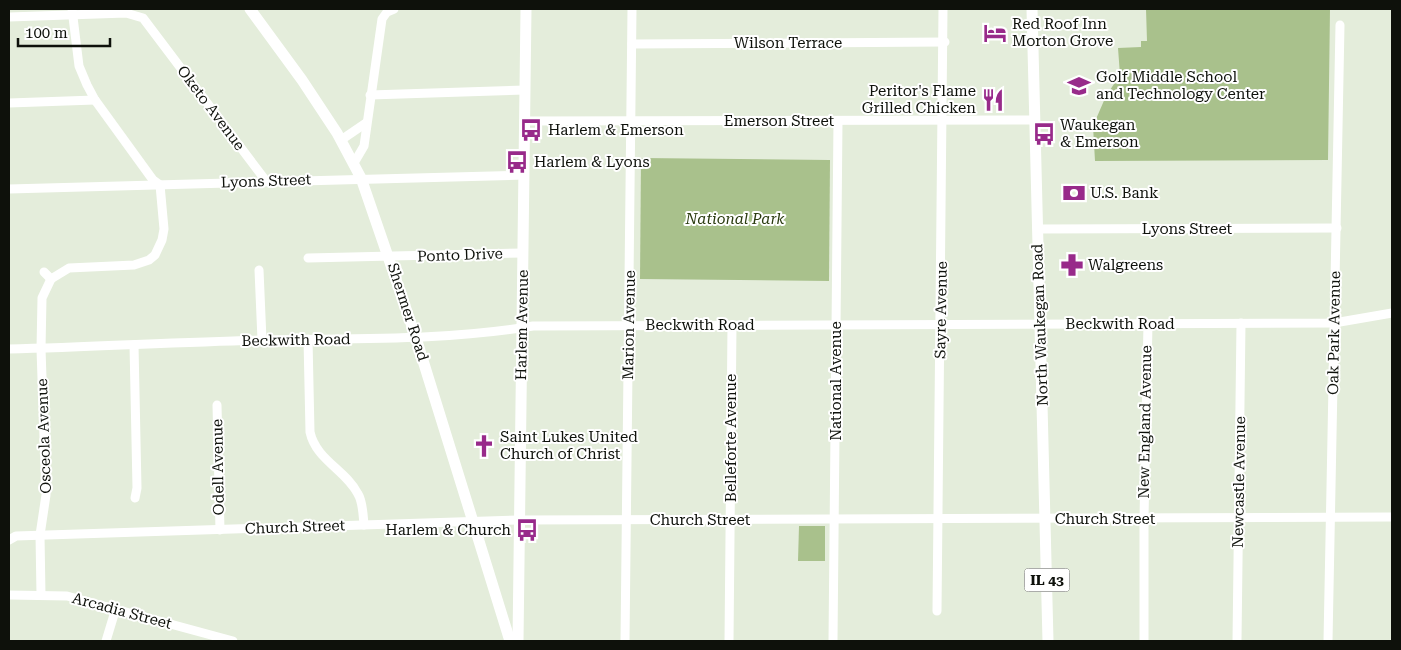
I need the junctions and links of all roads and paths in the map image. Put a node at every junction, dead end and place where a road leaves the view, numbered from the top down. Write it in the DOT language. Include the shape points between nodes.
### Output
graph roads {
  1 [pos="250,9"];
  2 [pos="394,9"];
  3 [pos="526,9"];
  4 [pos="632,9"];
  5 [pos="943,9"];
  6 [pos="1032,9"];
  7 [pos="72,12"];
  8 [pos="9,16"];
  9 [pos="1340,26"];
  10 [pos="945,42"];
  11 [pos="632,44"];
  12 [pos="525,90"];
  13 [pos="370,96"];
  14 [pos="96,100"];
  15 [pos="9,103"];
  16 [pos="944,120"];
  17 [pos="1034,120"];
  18 [pos="524,121"];
  19 [pos="631,121"];
  20 [pos="838,121"];
  21 [pos="366,123"];
  22 [pos="341,140"];
  23 [pos="354,163"];
  24 [pos="524,174"];
  25 [pos="361,178"];
  26 [pos="266,180"];
  27 [pos="160,185"];
  28 [pos="9,189"];
  29 [pos="1336,228"];
  30 [pos="1038,229"];
  31 [pos="523,253"];
  32 [pos="308,258"];
  33 [pos="390,258"];
  34 [pos="259,270"];
  35 [pos="44,272"];
  36 [pos="51,279"];
  37 [pos="1392,313"];
  38 [pos="1241,323"];
  39 [pos="1334,323"];
  40 [pos="836,324"];
  41 [pos="941,324"];
  42 [pos="1041,324"];
  43 [pos="1148,324"];
  44 [pos="629,325"];
  45 [pos="732,325"];
  46 [pos="522,328"];
  47 [pos="416,338"];
  48 [pos="308,339"];
  49 [pos="262,340"];
  50 [pos="134,345"];
  51 [pos="41,348"];
  52 [pos="9,350"];
  53 [pos="217,405"];
  54 [pos="135,498"];
  55 [pos="1392,517"];
  56 [pos="1144,518"];
  57 [pos="1238,518"];
  58 [pos="1331,518"];
  59 [pos="834,519"];
  60 [pos="938,519"];
  61 [pos="1046,519"];
  62 [pos="519,520"];
  63 [pos="626,520"];
  64 [pos="731,520"];
  65 [pos="473,522"];
  66 [pos="364,525"];
  67 [pos="220,530"];
  68 [pos="40,535"];
  69 [pos="9,540"];
  70 [pos="9,595"];
  71 [pos="41,595"];
  72 [pos="116,608"];
  73 [pos="937,611"];
  74 [pos="106,641"];
  75 [pos="232,641"];
  76 [pos="510,641"];
  77 [pos="518,641"];
  78 [pos="625,641"];
  79 [pos="729,641"];
  80 [pos="834,641"];
  81 [pos="1048,641"];
  82 [pos="1144,641"];
  83 [pos="1236,641"];
  84 [pos="1328,641"];
  1 -- 22 [label="main road, Shermer Road"];
  2 -- 13 [label="street" via="382,19"];
  3 -- 12 [label="main road, Harlem Avenue"];
  4 -- 11 [label="street, Marion Avenue"];
  5 -- 10 [label="street, Sayre Avenue"];
  6 -- 17 [label="main road, North Waukegan Road / IL 43"];
  7 -- 8 [label="street"];
  7 -- 14 [label="street" via="79,66"];
  7 -- 26 [label="street, Oketo Avenue" via="136,14 150,26"];
  9 -- 29 [label="street, Oak Park Avenue"];
  10 -- 11 [label="street, Wilson Terrace"];
  10 -- 16 [label="street, Sayre Avenue"];
  11 -- 19 [label="street, Marion Avenue"];
  12 -- 13 [label="street"];
  12 -- 18 [label="main road, Harlem Avenue"];
  13 -- 21 [label="street"];
  14 -- 15 [label="street"];
  14 -- 27 [label="street" via="153,180"];
  16 -- 17 [label="street, Emerson Street"];
  16 -- 20 [label="street, Emerson Street"];
  16 -- 41 [label="street, Sayre Avenue"];
  17 -- 30 [label="main road, North Waukegan Road / IL 43"];
  18 -- 19 [label="street, Emerson Street"];
  18 -- 24 [label="main road, Harlem Avenue"];
  19 -- 20 [label="street, Emerson Street"];
  19 -- 44 [label="street, Marion Avenue"];
  20 -- 40 [label="street, National Avenue"];
  21 -- 22 [label="street"];
  21 -- 23 [label="street" via="364,146"];
  22 -- 23 [label="main road, Shermer Road"];
  23 -- 25 [label="main road, Shermer Road"];
  24 -- 25 [label="street, Lyons Street"];
  24 -- 31 [label="main road, Harlem Avenue"];
  25 -- 26 [label="street, Lyons Street"];
  25 -- 33 [label="main road, Shermer Road"];
  26 -- 27 [label="street, Lyons Street"];
  27 -- 28 [label="street, Lyons Street"];
  27 -- 36 [label="street" via="164,229 158,258 134,266 69,268"];
  29 -- 30 [label="street, Lyons Street"];
  29 -- 39 [label="street, Oak Park Avenue"];
  30 -- 42 [label="main road, North Waukegan Road / IL 43"];
  31 -- 33 [label="street, Ponto Drive"];
  31 -- 46 [label="main road, Harlem Avenue"];
  32 -- 33 [label="street, Ponto Drive"];
  33 -- 47 [label="main road, Shermer Road"];
  34 -- 49 [label="street"];
  35 -- 36 [label="street"];
  36 -- 51 [label="street, Osceola Avenue" via="41,305"];
  37 -- 39 [label="street, Beckwith Road"];
  38 -- 39 [label="street, Beckwith Road"];
  38 -- 43 [label="street, Beckwith Road"];
  38 -- 57 [label="street, Newcastle Avenue"];
  39 -- 58 [label="street, Oak Park Avenue"];
  40 -- 41 [label="street, Beckwith Road"];
  40 -- 45 [label="street, Beckwith Road"];
  40 -- 59 [label="street, National Avenue"];
  41 -- 42 [label="street, Beckwith Road"];
  41 -- 60 [label="street, Sayre Avenue"];
  42 -- 43 [label="street, Beckwith Road"];
  42 -- 61 [label="main road, North Waukegan Road / IL 43"];
  43 -- 56 [label="street, New England Avenue"];
  44 -- 45 [label="street, Beckwith Road"];
  44 -- 46 [label="street, Beckwith Road"];
  44 -- 63 [label="street, Marion Avenue"];
  45 -- 64 [label="street, Belleforte Avenue"];
  46 -- 47 [label="street, Beckwith Road" via="487,334"];
  46 -- 62 [label="main road, Harlem Avenue"];
  47 -- 48 [label="street, Beckwith Road"];
  47 -- 65 [label="main road, Shermer Road"];
  48 -- 49 [label="street, Beckwith Road"];
  48 -- 66 [label="street" via="312,443 357,491"];
  49 -- 50 [label="street, Beckwith Road"];
  50 -- 51 [label="street, Beckwith Road"];
  50 -- 54 [label="street"];
  51 -- 52 [label="street, Beckwith Road"];
  51 -- 68 [label="street, Osceola Avenue" via="46,495"];
  53 -- 67 [label="street, Odell Avenue"];
  55 -- 58 [label="street, Church Street"];
  56 -- 57 [label="street, Church Street"];
  56 -- 61 [label="street, Church Street"];
  56 -- 82 [label="street, New England Avenue"];
  57 -- 58 [label="street, Church Street"];
  57 -- 83 [label="street, Newcastle Avenue"];
  58 -- 84 [label="street, Oak Park Avenue"];
  59 -- 60 [label="street, Church Street"];
  59 -- 64 [label="street, Church Street"];
  59 -- 80 [label="street, National Avenue"];
  60 -- 61 [label="street, Church Street"];
  60 -- 73 [label="street, Sayre Avenue"];
  61 -- 81 [label="main road, North Waukegan Road / IL 43"];
  62 -- 63 [label="street, Church Street"];
  62 -- 65 [label="street, Church Street"];
  62 -- 77 [label="main road, Harlem Avenue"];
  63 -- 64 [label="street, Church Street"];
  63 -- 78 [label="street, Marion Avenue"];
  64 -- 79 [label="street, Belleforte Avenue"];
  65 -- 66 [label="street, Church Street"];
  65 -- 76 [label="main road, Shermer Road"];
  66 -- 67 [label="street, Church Street"];
  67 -- 68 [label="street, Church Street"];
  68 -- 69 [label="street, Church Street" via="16,536"];
  68 -- 71 [label="street, Osceola Avenue"];
  70 -- 71 [label="street, Arcadia Street"];
  71 -- 72 [label="street, Arcadia Street" via="66,596"];
  72 -- 74 [label="street"];
  72 -- 75 [label="street, Arcadia Street"];
}
